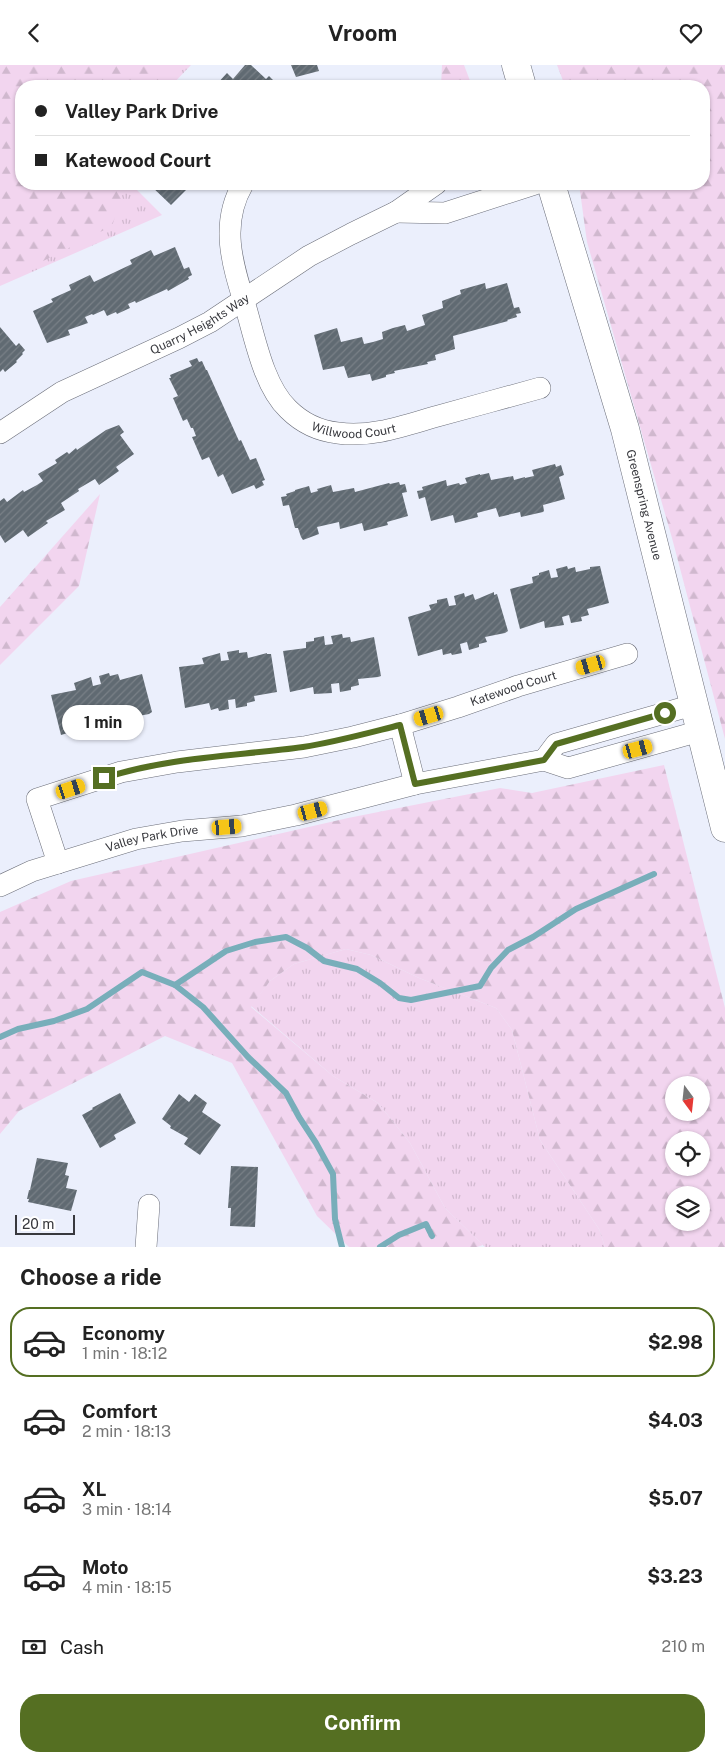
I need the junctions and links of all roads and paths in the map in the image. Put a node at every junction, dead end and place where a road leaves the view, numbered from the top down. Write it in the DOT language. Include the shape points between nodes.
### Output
graph roads {
  1 [pos="516,65"];
  2 [pos="520,80"];
  3 [pos="240,190"];
  4 [pos="427,190"];
  5 [pos="516,190"];
  6 [pos="553,190"];
  7 [pos="396,212"];
  8 [pos="243,300"];
  9 [pos="540,388"];
  10 [pos="0,433"];
  11 [pos="627,654"];
  12 [pos="693,705"];
  13 [pos="400,725"];
  14 [pos="700,731"];
  15 [pos="544,760"];
  16 [pos="415,784"];
  17 [pos="725,828"];
  18 [pos="58,863"];
  19 [pos="0,886"];
  20 [pos="149,1205"];
  21 [pos="146,1247"];
  1 -- 2 [label="main road"];
  3 -- 8 [label="street, Willwood Court" via="233,208 230,231 231,258"];
  4 -- 7 [label="street, Quarry Heights Way"];
  5 -- 7 [label="street, Quarry Heights Way" via="445,213"];
  6 -- 12 [label="main road, Greenspring Avenue" via="625,429"];
  7 -- 8 [label="street, Quarry Heights Way" via="310,256"];
  8 -- 9 [label="street, Willwood Court" via="263,367 274,390 286,408 318,429 361,434 388,430"];
  8 -- 10 [label="street, Quarry Heights Way" via="179,338 62,392"];
  11 -- 13 [label="street, Katewood Court"];
  12 -- 14 [label="main road, Greenspring Avenue"];
  12 -- 15 [label="street" via="556,744"];
  13 -- 16 [label="street"];
  13 -- 18 [label="street, Katewood Court" via="304,747 121,772 37,799"];
  14 -- 15 [label="street, Valley Park Drive" via="568,768"];
  14 -- 17 [label="main road, Greenspring Avenue"];
  15 -- 16 [label="street, Valley Park Drive"];
  16 -- 18 [label="street, Valley Park Drive" via="242,826 136,839"];
  18 -- 19 [label="street, Valley Park Drive"];
  20 -- 21 [label="street"];
}
